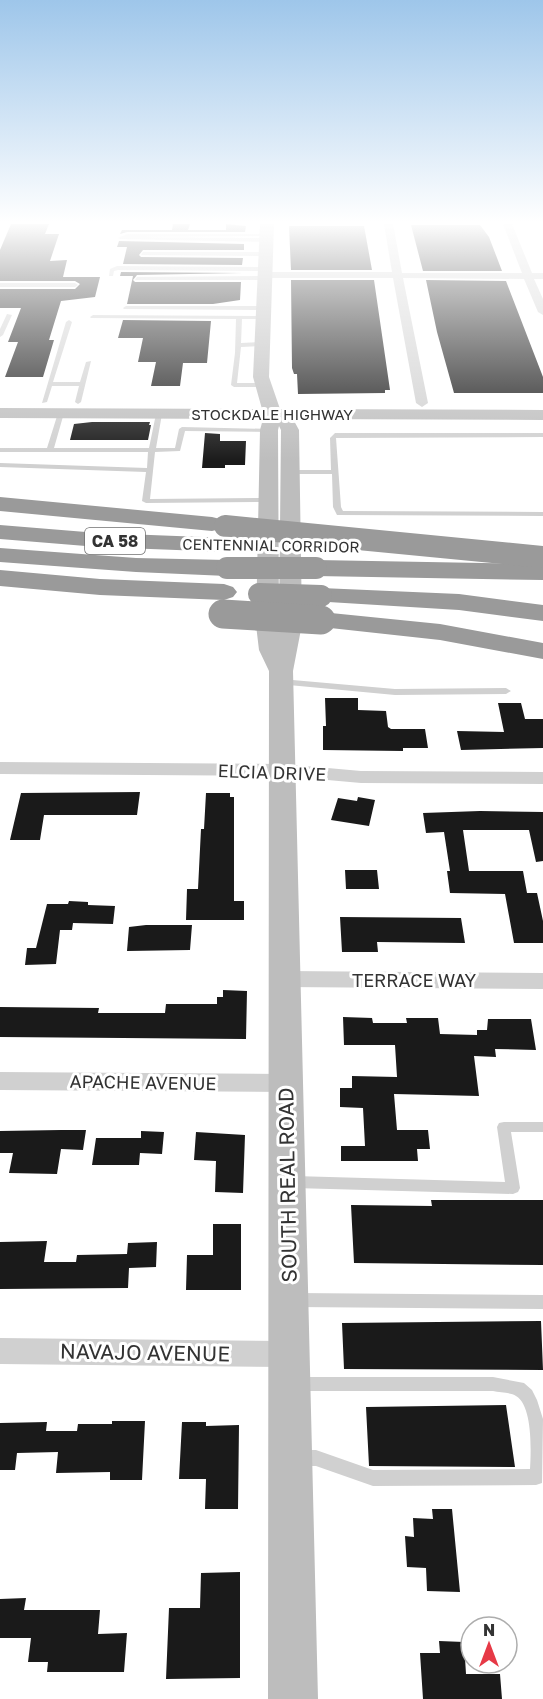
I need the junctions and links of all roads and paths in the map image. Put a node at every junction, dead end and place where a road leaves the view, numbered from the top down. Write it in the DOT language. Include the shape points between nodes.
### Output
graph roads {
  1 [pos="264,303"];
  2 [pos="403,303"];
  3 [pos="126,308"];
  4 [pos="264,313"];
  5 [pos="9,315"];
  6 [pos="93,317"];
  7 [pos="239,318"];
  8 [pos="69,322"];
  9 [pos="0,335"];
  10 [pos="262,344"];
  11 [pos="238,345"];
  12 [pos="89,362"];
  13 [pos="50,384"];
  14 [pos="83,384"];
  15 [pos="262,385"];
  16 [pos="0,402"];
  17 [pos="44,402"];
  18 [pos="78,402"];
  19 [pos="139,402"];
  20 [pos="422,403"];
  21 [pos="543,403"];
  22 [pos="0,412"];
  23 [pos="61,413"];
  24 [pos="159,414"];
  25 [pos="270,415"];
  26 [pos="543,415"];
  27 [pos="543,435"];
  28 [pos="0,450"];
  29 [pos="50,450"];
  30 [pos="152,450"];
  31 [pos="0,465"];
  32 [pos="150,470"];
  33 [pos="290,472"];
  34 [pos="335,472"];
  35 [pos="268,500"];
  36 [pos="0,504"];
  37 [pos="543,514"];
  38 [pos="0,532"];
  39 [pos="543,547"];
  40 [pos="0,555"];
  41 [pos="543,557"];
  42 [pos="316,558"];
  43 [pos="226,569"];
  44 [pos="543,573"];
  45 [pos="0,578"];
  46 [pos="0,585"];
  47 [pos="321,608"];
  48 [pos="543,613"];
  49 [pos="543,651"];
  50 [pos="281,677"];
  51 [pos="506,692"];
  52 [pos="0,768"];
  53 [pos="283,770"];
  54 [pos="543,778"];
  55 [pos="285,979"];
  56 [pos="543,981"];
  57 [pos="0,1081"];
  58 [pos="286,1083"];
  59 [pos="543,1127"];
  60 [pos="287,1182"];
  61 [pos="289,1300"];
  62 [pos="543,1302"];
  63 [pos="0,1351"];
  64 [pos="289,1369"];
  65 [pos="290,1458"];
  66 [pos="292,1699"];
  1 -- 4 [label="street"];
  2 -- 20 [label="street"];
  3 -- 4 [label="lane"];
  4 -- 7 [label="lane"];
  4 -- 10 [label="street"];
  5 -- 9 [label="lane"];
  6 -- 7 [label="lane"];
  7 -- 11 [label="lane"];
  8 -- 13 [label="lane"];
  10 -- 11 [label="lane"];
  10 -- 15 [label="street"];
  11 -- 15 [label="lane" via="234,385"];
  12 -- 14 [label="lane"];
  13 -- 14 [label="lane"];
  13 -- 17 [label="lane"];
  14 -- 18 [label="lane"];
  15 -- 25 [label="street"];
  16 -- 17 [label="street, STOCKDALE HIGHWAY"];
  17 -- 18 [label="street, STOCKDALE HIGHWAY"];
  18 -- 19 [label="street, STOCKDALE HIGHWAY"];
  19 -- 22 [label="street" via="77,408 12,408"];
  19 -- 25 [label="street, STOCKDALE HIGHWAY"];
  20 -- 21 [label="street, STOCKDALE HIGHWAY"];
  20 -- 25 [label="street, STOCKDALE HIGHWAY"];
  22 -- 23 [label="street, STOCKDALE HIGHWAY"];
  23 -- 24 [label="street, STOCKDALE HIGHWAY"];
  23 -- 29 [label="lane"];
  24 -- 25 [label="street, STOCKDALE HIGHWAY"];
  24 -- 30 [label="lane"];
  25 -- 26 [label="street, STOCKDALE HIGHWAY"];
  25 -- 30 [label="lane" via="182,429 178,450"];
  25 -- 33 [label="street, SOUTH REAL ROAD" via="285,421 290,430"];
  25 -- 35 [label="street, SOUTH REAL ROAD"];
  27 -- 34 [label="lane" via="335,435"];
  28 -- 29 [label="lane"];
  29 -- 30 [label="lane"];
  30 -- 32 [label="lane"];
  31 -- 32 [label="lane"];
  32 -- 35 [label="lane" via="146,501"];
  33 -- 34 [label="lane"];
  33 -- 50 [label="street, SOUTH REAL ROAD" via="291,624"];
  34 -- 37 [label="lane" via="340,513"];
  35 -- 50 [label="street, SOUTH REAL ROAD" via="268,635"];
  36 -- 43 [label="highway"];
  38 -- 43 [label="highway, CENTENNIAL CORRIDOR / CA 58" via="98,540"];
  39 -- 42 [label="highway, CENTENNIAL CORRIDOR / CA 58"];
  40 -- 43 [label="highway, CENTENNIAL CORRIDOR / CA 58"];
  41 -- 43 [label="highway, bridge"];
  42 -- 43 [label="highway, CENTENNIAL CORRIDOR / CA 58, bridge"];
  42 -- 44 [label="highway, CENTENNIAL CORRIDOR / CA 58"];
  43 -- 45 [label="highway" via="90,586"];
  43 -- 46 [label="highway" via="122,604"];
  43 -- 47 [label="highway, bridge"];
  47 -- 48 [label="highway" via="459,602"];
  47 -- 49 [label="highway"];
  50 -- 51 [label="lane" via="395,692"];
  50 -- 53 [label="street, SOUTH REAL ROAD"];
  52 -- 53 [label="street, ELCIA DRIVE"];
  53 -- 54 [label="street, ELCIA DRIVE" via="361,777"];
  53 -- 55 [label="street, SOUTH REAL ROAD"];
  55 -- 56 [label="street, TERRACE WAY"];
  55 -- 58 [label="street, SOUTH REAL ROAD"];
  57 -- 58 [label="street, APACHE AVENUE"];
  58 -- 60 [label="street, SOUTH REAL ROAD"];
  59 -- 60 [label="lane" via="504,1127 513,1188"];
  60 -- 61 [label="street, SOUTH REAL ROAD"];
  61 -- 62 [label="lane"];
  61 -- 64 [label="street, SOUTH REAL ROAD"];
  63 -- 64 [label="street, NAVAJO AVENUE"];
  64 -- 65 [label="street, SOUTH REAL ROAD"];
  64 -- 65 [label="lane" via="519,1388 530,1399 540,1466 536,1477 373,1478 316,1458"];
  65 -- 66 [label="street, SOUTH REAL ROAD"];
}
